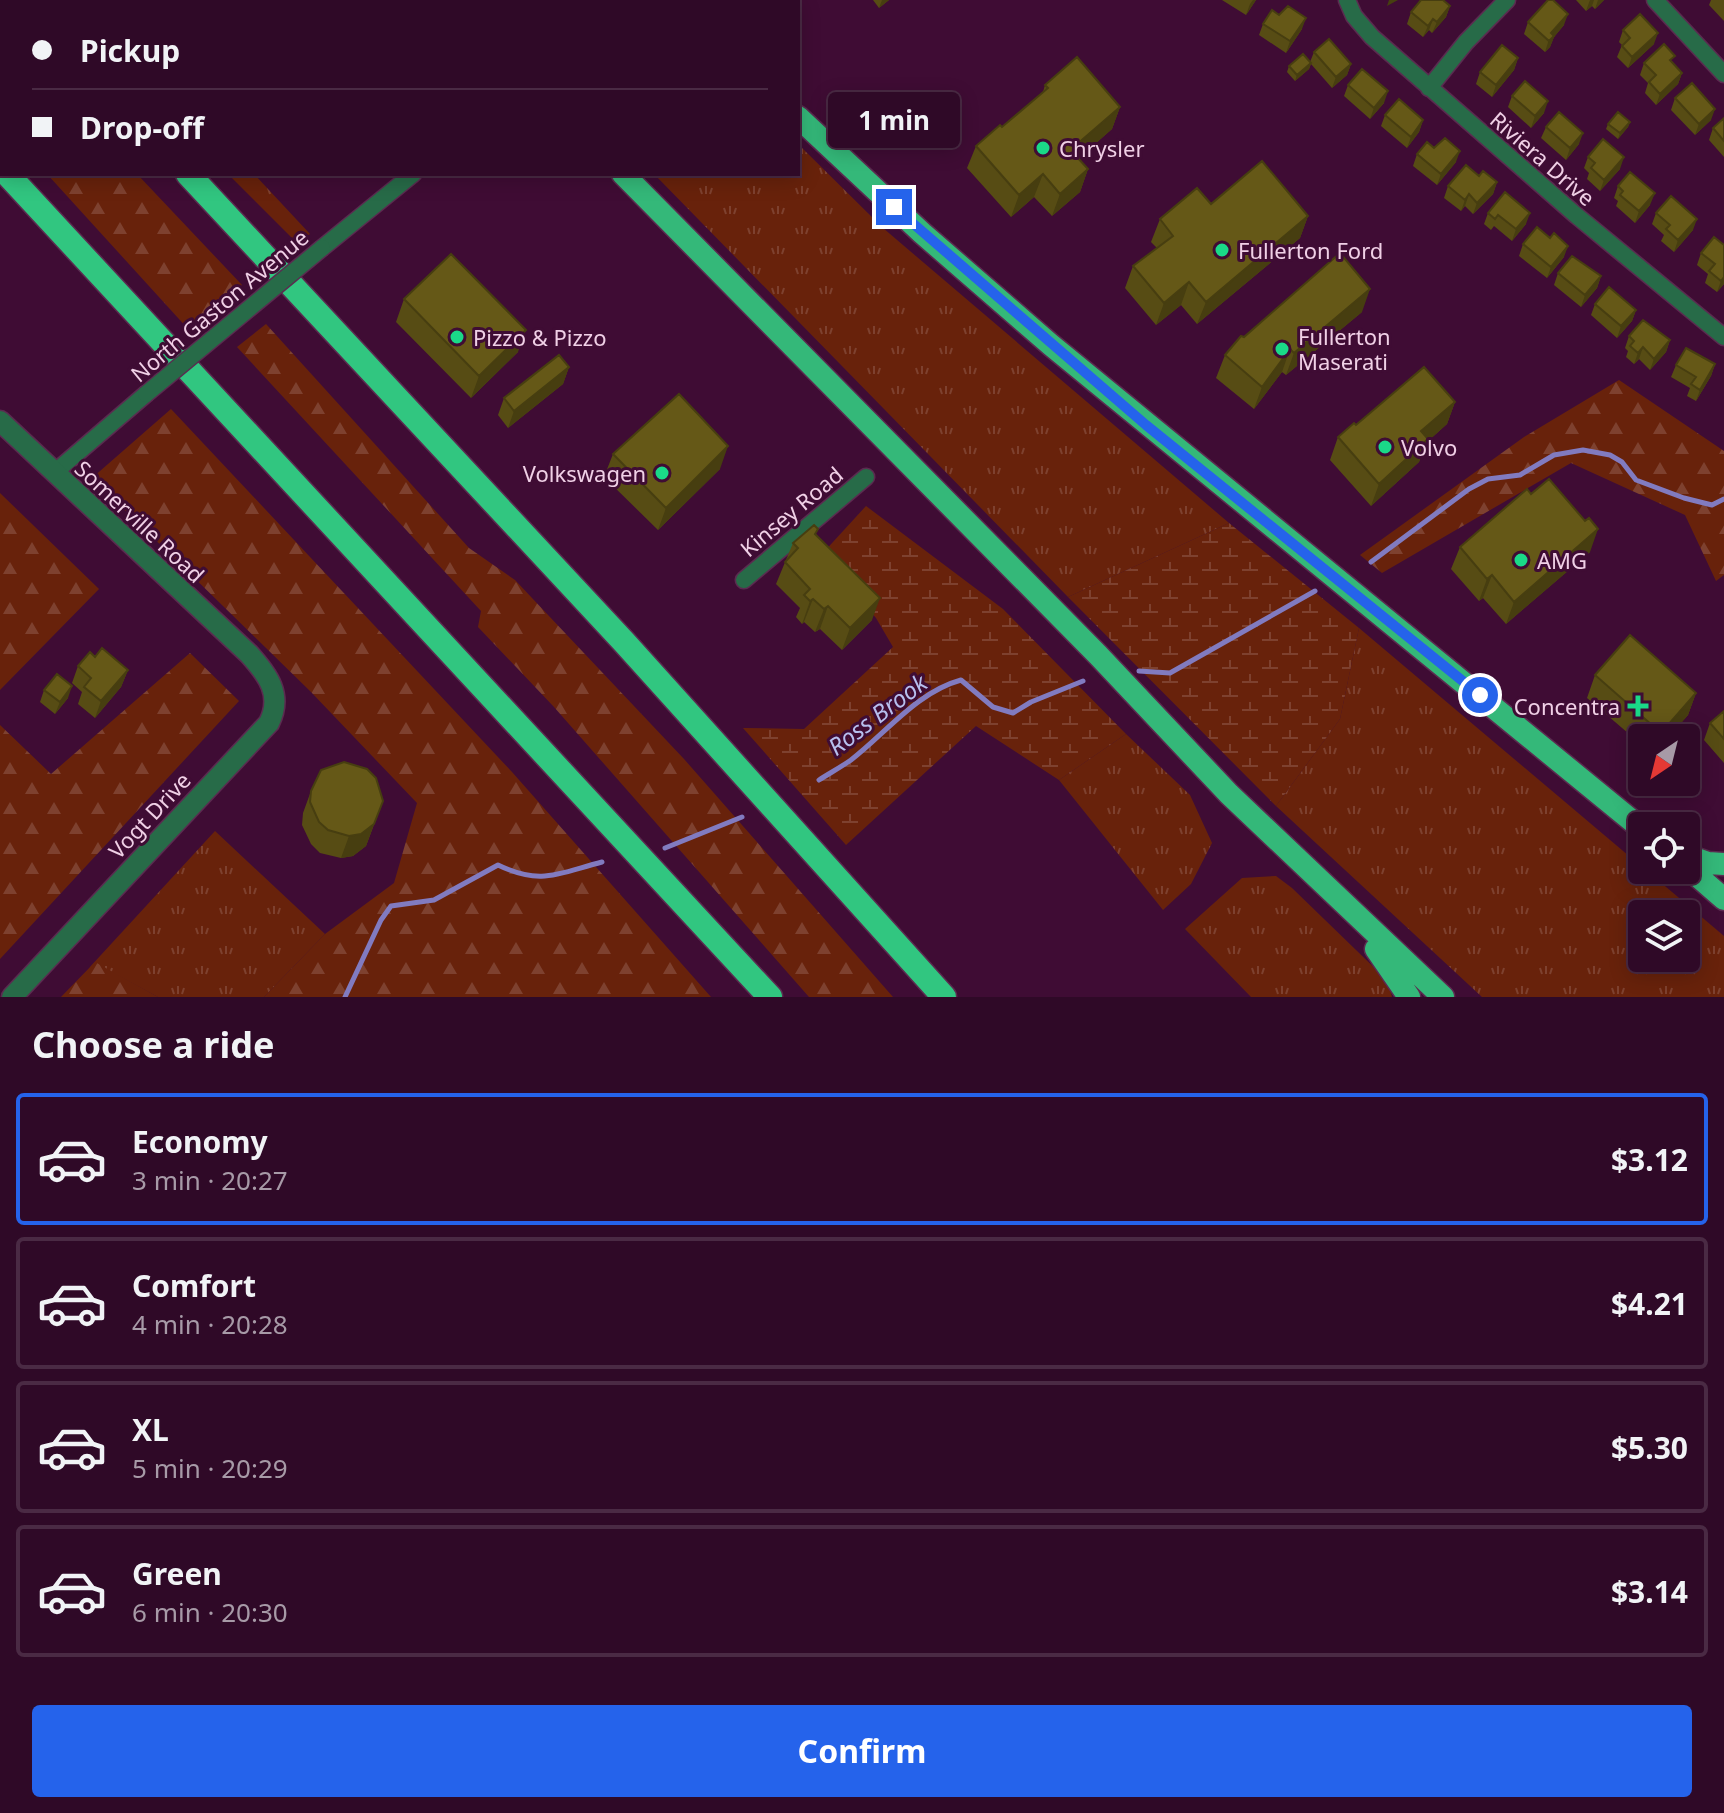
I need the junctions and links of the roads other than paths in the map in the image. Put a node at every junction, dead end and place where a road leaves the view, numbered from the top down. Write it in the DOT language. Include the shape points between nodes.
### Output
graph roads {
  1 [pos="1347,0"];
  2 [pos="1507,0"];
  3 [pos="1655,0"];
  4 [pos="1724,74"];
  5 [pos="1429,88"];
  6 [pos="800,119"];
  7 [pos="9,176"];
  8 [pos="190,176"];
  9 [pos="411,176"];
  10 [pos="625,176"];
  11 [pos="1724,337"];
  12 [pos="0,421"];
  13 [pos="54,473"];
  14 [pos="866,477"];
  15 [pos="744,580"];
  16 [pos="249,654"];
  17 [pos="1628,818"];
  18 [pos="1700,860"];
  19 [pos="1724,864"];
  20 [pos="1700,878"];
  21 [pos="1321,884"];
  22 [pos="1724,899"];
  23 [pos="12,997"];
  24 [pos="770,997"];
  25 [pos="944,997"];
  26 [pos="1409,997"];
  27 [pos="1443,997"];
  1 -- 5 [label="street, Riviera Drive" via="1372,37"];
  2 -- 5 [label="street"];
  3 -- 4 [label="street"];
  5 -- 11 [label="street, Riviera Drive"];
  6 -- 17 [label="highway" via="1051,345"];
  7 -- 24 [label="highway"];
  8 -- 25 [label="highway" via="624,642"];
  9 -- 13 [label="street, North Gaston Avenue, bridge"];
  10 -- 21 [label="highway"];
  12 -- 13 [label="street, Somerville Road"];
  13 -- 16 [label="street, Somerville Road"];
  14 -- 15 [label="street, Kinsey Road"];
  16 -- 23 [label="street, Vogt Drive" via="273,687 269,723"];
  18 -- 19 [label="highway"];
  20 -- 22 [label="highway"];
  21 -- 26 [label="highway"];
  21 -- 27 [label="highway"];
}
